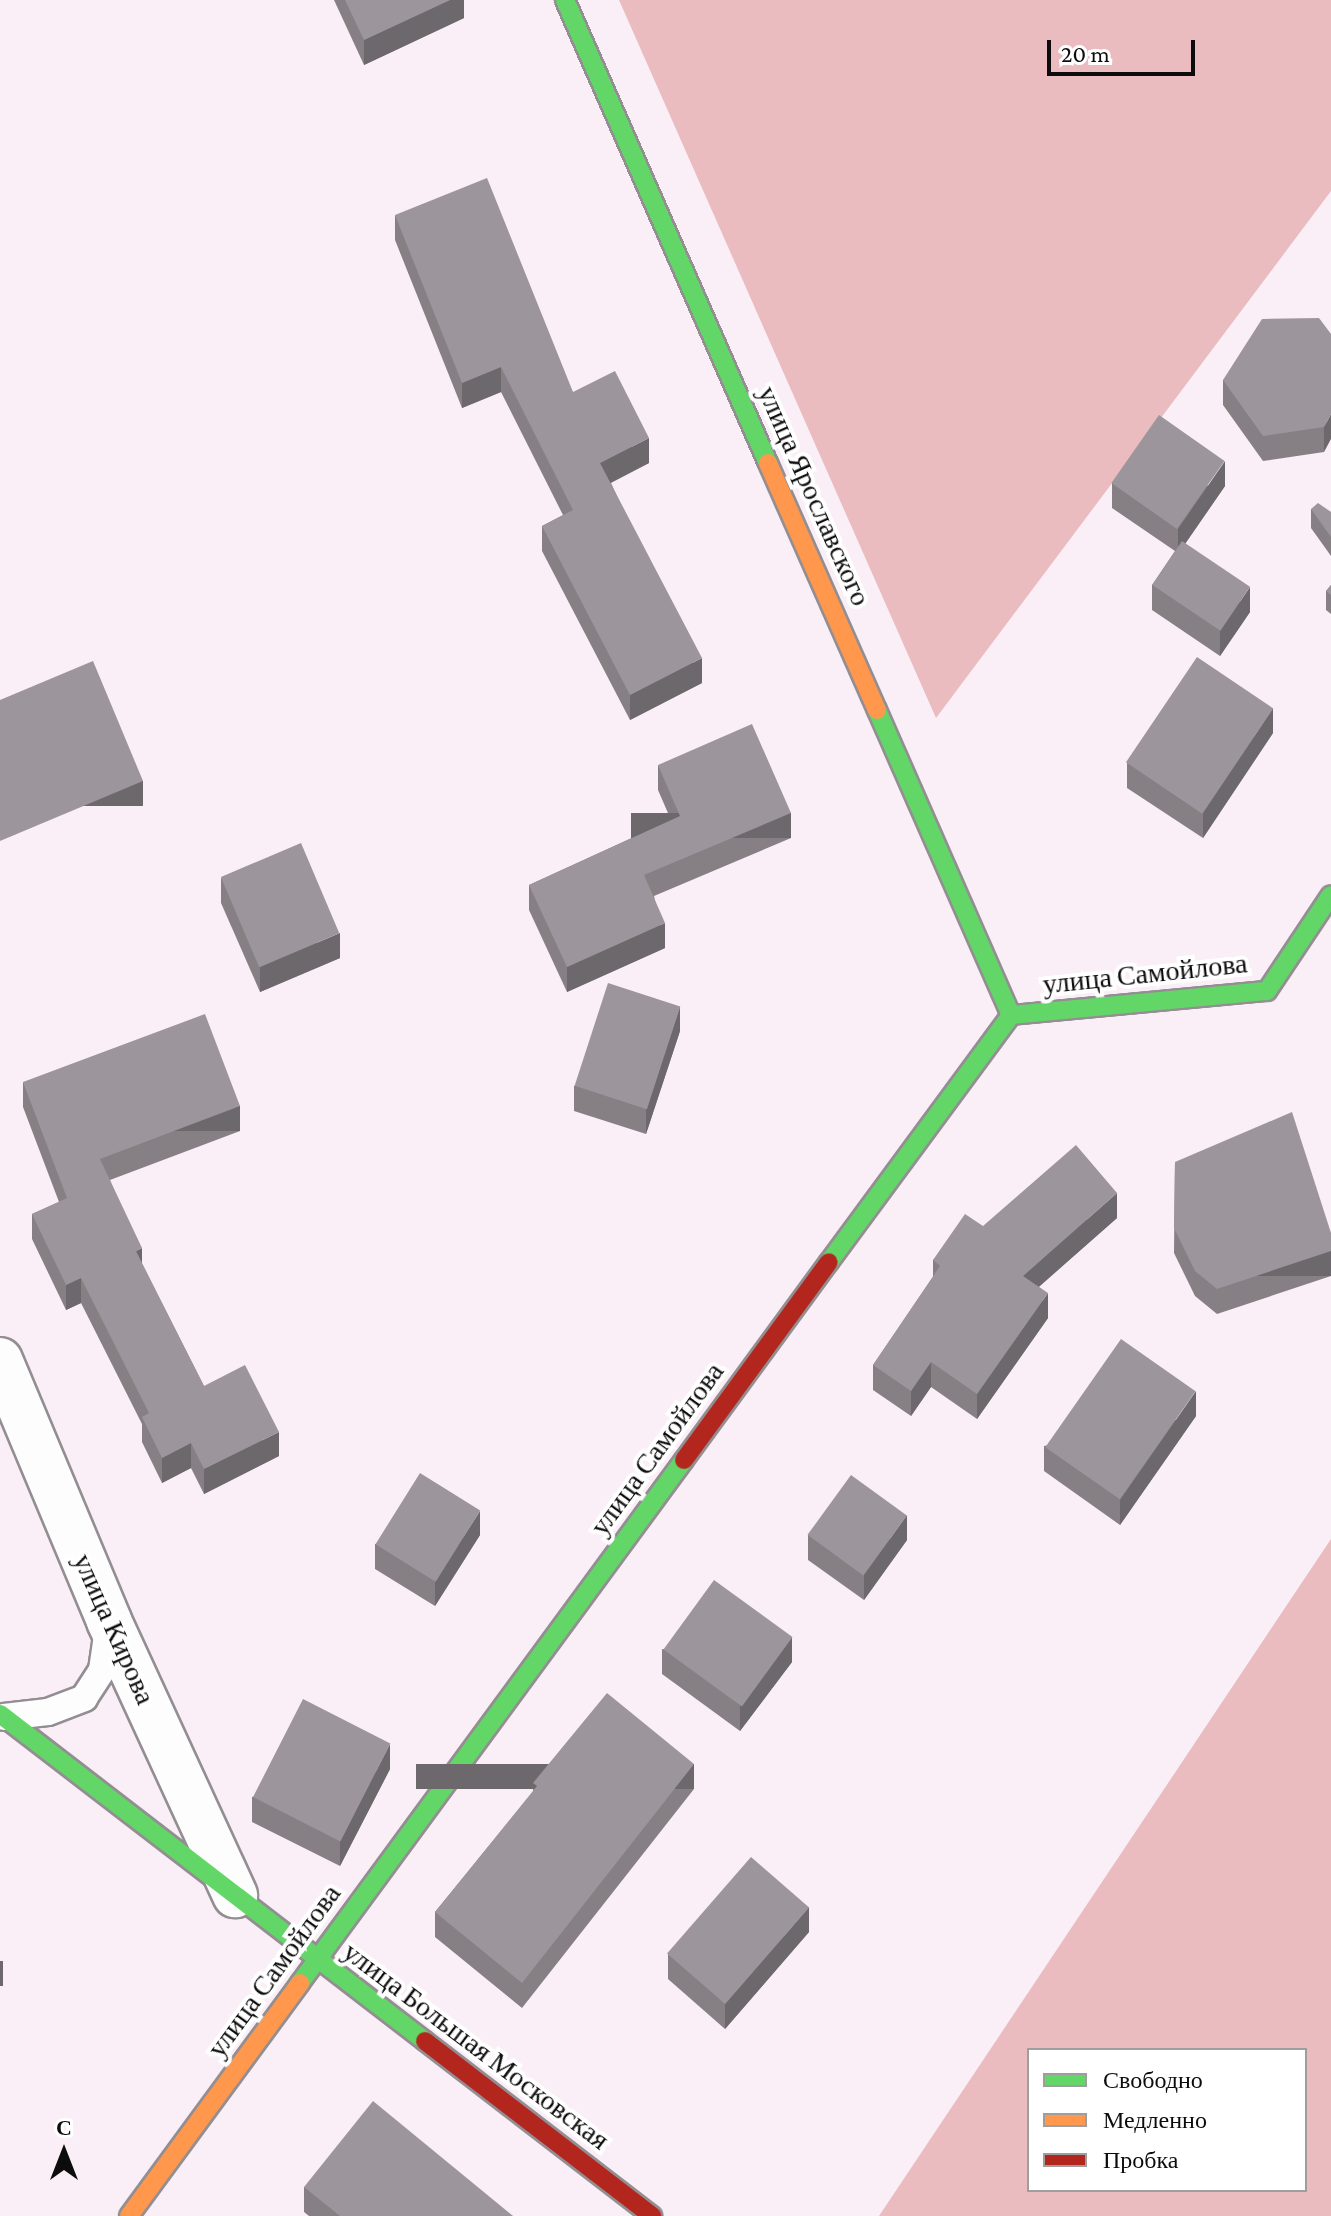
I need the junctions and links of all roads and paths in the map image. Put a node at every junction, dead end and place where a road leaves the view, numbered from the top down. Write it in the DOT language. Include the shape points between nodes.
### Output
graph roads {
  1 [pos="565,0"];
  2 [pos="1331,895"];
  3 [pos="1011,1015"];
  4 [pos="0,1360"];
  5 [pos="109,1621"];
  6 [pos="2,1715"];
  7 [pos="235,1895"];
  8 [pos="317,1959"];
  9 [pos="129,2216"];
  10 [pos="652,2216"];
  1 -- 3 [label="street, улица Ярославского"];
  2 -- 3 [label="street, улица Самойлова" via="1267,991"];
  3 -- 8 [label="street, улица Самойлова"];
  4 -- 5 [label="street, улица Кирова"];
  5 -- 6 [label="lane" via="102,1670 84,1698 48,1712"];
  5 -- 7 [label="street, улица Кирова"];
  6 -- 7 [label="street, улица Большая Московская"];
  7 -- 8 [label="street, улица Большая Московская"];
  8 -- 9 [label="street, улица Самойлова"];
  8 -- 10 [label="street, улица Большая Московская"];
}
